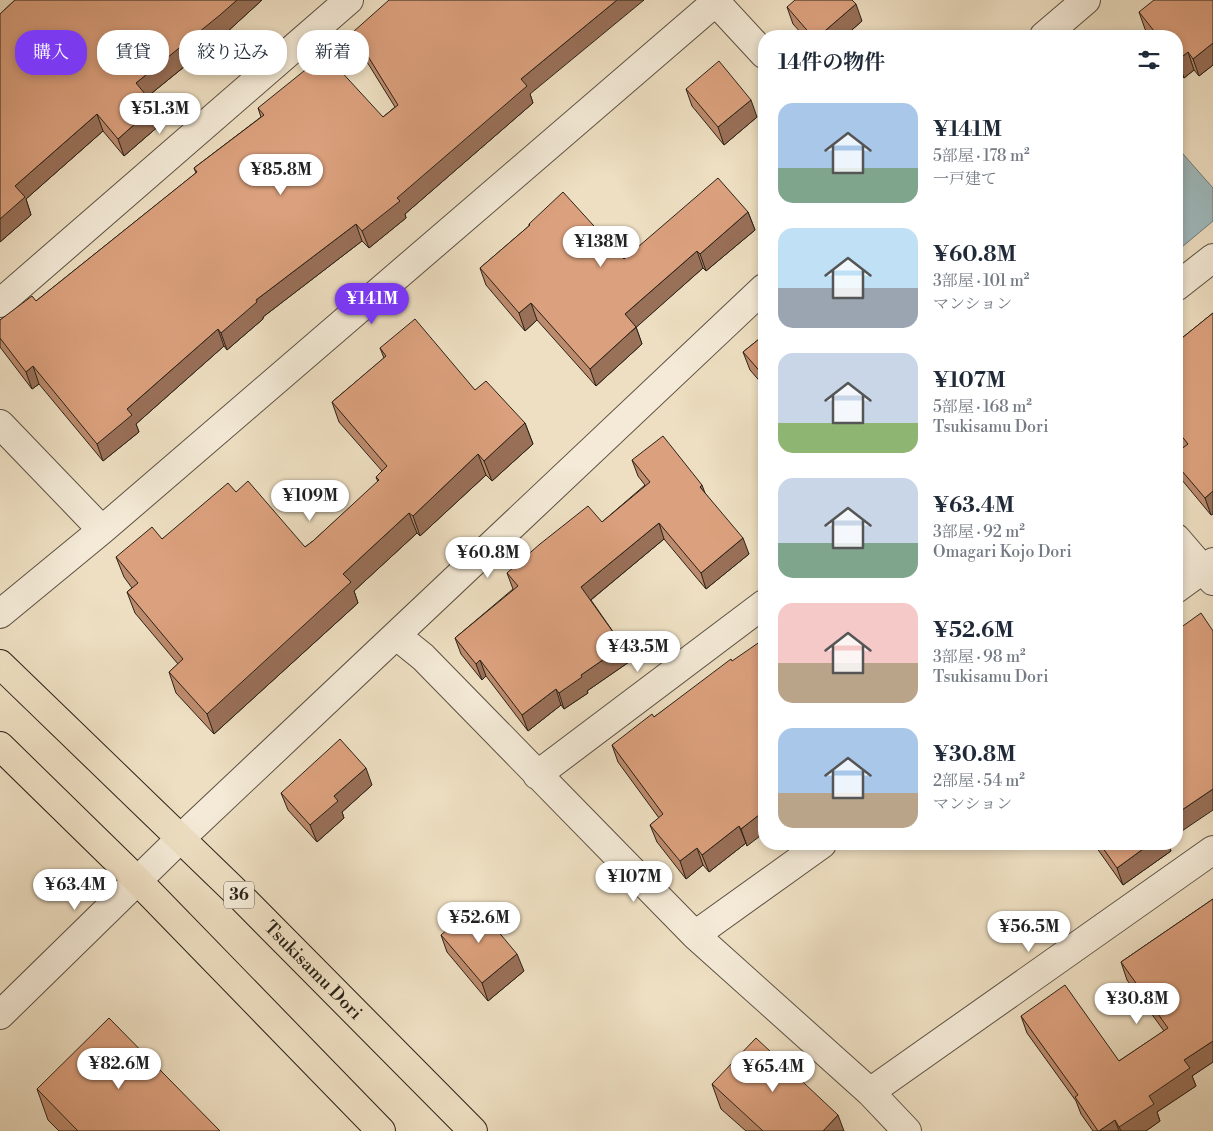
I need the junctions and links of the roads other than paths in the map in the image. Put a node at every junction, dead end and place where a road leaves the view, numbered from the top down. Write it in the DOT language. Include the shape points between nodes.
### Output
graph roads {
  1 [pos="349,0"];
  2 [pos="1086,0"];
  3 [pos="716,1"];
  4 [pos="1051,30"];
  5 [pos="758,47"];
  6 [pos="1213,258"];
  7 [pos="1183,282"];
  8 [pos="758,294"];
  9 [pos="0,303"];
  10 [pos="0,424"];
  11 [pos="102,530"];
  12 [pos="1183,545"];
  13 [pos="1210,571"];
  14 [pos="1183,585"];
  15 [pos="758,609"];
  16 [pos="0,614"];
  17 [pos="397,636"];
  18 [pos="0,664"];
  19 [pos="0,746"];
  20 [pos="537,775"];
  21 [pos="181,838"];
  22 [pos="814,850"];
  23 [pos="1213,850"];
  24 [pos="137,880"];
  25 [pos="696,935"];
  26 [pos="0,1015"];
  27 [pos="870,1092"];
  28 [pos="381,1131"];
  29 [pos="473,1131"];
  30 [pos="907,1131"];
  1 -- 9 [label="street"];
  2 -- 4 [label="street"];
  3 -- 5 [label="street"];
  3 -- 11 [label="street"];
  6 -- 7 [label="street"];
  8 -- 17 [label="street"];
  10 -- 11 [label="street"];
  11 -- 16 [label="street"];
  12 -- 13 [label="street"];
  13 -- 14 [label="street"];
  15 -- 20 [label="street"];
  17 -- 20 [label="street" via="423,657"];
  17 -- 21 [label="street"];
  18 -- 21 [label="highway, Tsukisamu Dori / 36"];
  19 -- 24 [label="highway"];
  20 -- 25 [label="street"];
  21 -- 24 [label="street"];
  21 -- 29 [label="highway, Tsukisamu Dori / 36"];
  22 -- 25 [label="street"];
  23 -- 27 [label="street"];
  24 -- 26 [label="street"];
  24 -- 28 [label="highway"];
  25 -- 27 [label="street"];
  27 -- 30 [label="street"];
}
